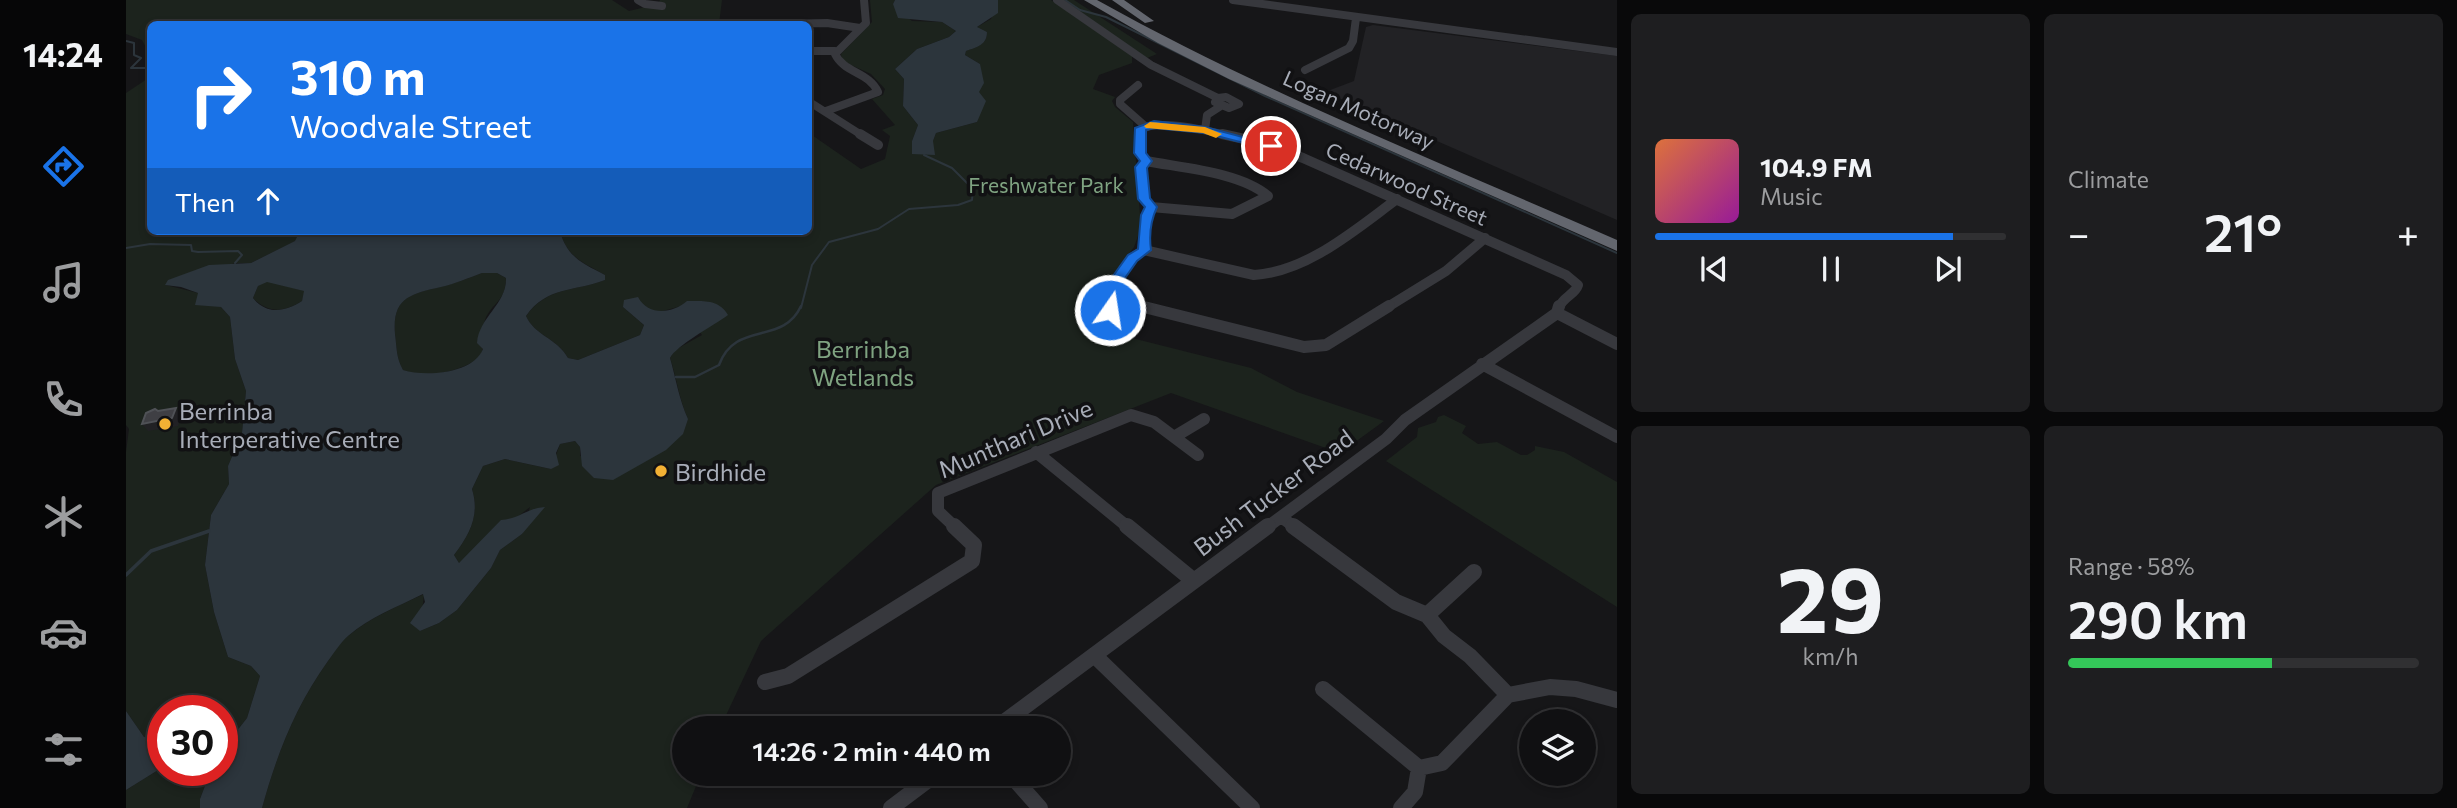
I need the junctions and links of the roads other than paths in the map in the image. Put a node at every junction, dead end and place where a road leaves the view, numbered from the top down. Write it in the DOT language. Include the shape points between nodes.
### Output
graph roads {
  1 [pos="638,0"];
  2 [pos="864,0"];
  3 [pos="1057,0"];
  4 [pos="1089,0"];
  5 [pos="1106,0"];
  6 [pos="1117,0"];
  7 [pos="1233,0"];
  8 [pos="662,6"];
  9 [pos="1356,18"];
  10 [pos="812,23"];
  11 [pos="860,28"];
  12 [pos="812,51"];
  13 [pos="835,51"];
  14 [pos="1617,52"];
  15 [pos="1220,61"];
  16 [pos="1306,70"];
  17 [pos="1138,85"];
  18 [pos="812,103"];
  19 [pos="825,111"];
  20 [pos="1145,126"];
  21 [pos="1205,130"];
  22 [pos="883,135"];
  23 [pos="870,139"];
  24 [pos="878,145"];
  25 [pos="1146,161"];
  26 [pos="1397,199"];
  27 [pos="1151,207"];
  28 [pos="1617,236"];
  29 [pos="1485,238"];
  30 [pos="1617,246"];
  31 [pos="1144,250"];
  32 [pos="1573,292"];
  33 [pos="1115,300"];
  34 [pos="1558,313"];
  35 [pos="1111,328"];
  36 [pos="1617,344"];
  37 [pos="1482,364"];
  38 [pos="1204,419"];
  39 [pos="1174,437"];
  40 [pos="1617,437"];
  41 [pos="1036,452"];
  42 [pos="1198,455"];
  43 [pos="1281,517"];
  44 [pos="1474,572"];
  45 [pos="1194,581"];
  46 [pos="1427,615"];
  47 [pos="1094,655"];
  48 [pos="765,682"];
  49 [pos="1323,689"];
  50 [pos="1508,695"];
  51 [pos="1617,700"];
  52 [pos="1012,716"];
  53 [pos="1419,768"];
  54 [pos="920,786"];
  55 [pos="1021,786"];
  56 [pos="891,808"];
  57 [pos="1040,808"];
  58 [pos="1252,808"];
  59 [pos="1401,808"];
  1 -- 8 [label="street"];
  2 -- 11 [label="street" via="867,19"];
  3 -- 21 [label="street" via="1151,65 1220,102 1207,116"];
  4 -- 30 [label="highway, Logan Motorway" via="1233,76"];
  5 -- 15 [label="highway, Logan Motorway"];
  6 -- 15 [label="highway"];
  7 -- 9 [label="street"];
  9 -- 14 [label="street"];
  9 -- 16 [label="street" via="1349,48"];
  10 -- 11 [label="street"];
  11 -- 13 [label="street"];
  12 -- 13 [label="street"];
  13 -- 19 [label="street" via="840,65 870,78 878,92"];
  15 -- 28 [label="highway, Logan Motorway"];
  17 -- 20 [label="street" via="1120,104"];
  18 -- 19 [label="street"];
  19 -- 23 [label="street"];
  20 -- 21 [label="street"];
  20 -- 25 [label="street" via="1139,131 1140,153"];
  21 -- 26 [label="street, Cedarwood Street" via="1292,154"];
  22 -- 23 [label="street"];
  23 -- 24 [label="street"];
  25 -- 27 [label="street" via="1141,167 1144,199"];
  25 -- 27 [label="street" via="1236,180 1268,196 1232,215"];
  26 -- 29 [label="street, Cedarwood Street"];
  26 -- 31 [label="street" via="1351,233 1272,275"];
  27 -- 31 [label="street"];
  29 -- 32 [label="street, Cedarwood Street" via="1566,275 1578,285"];
  29 -- 33 [label="street" via="1446,271 1316,347"];
  31 -- 33 [label="street" via="1132,258 1110,290"];
  32 -- 34 [label="street, Bush Tucker Road" via="1561,301"];
  33 -- 35 [label="street" via="1110,310"];
  34 -- 36 [label="street"];
  34 -- 37 [label="street, Bush Tucker Road"];
  37 -- 40 [label="street"];
  37 -- 43 [label="street, Bush Tucker Road"];
  38 -- 39 [label="street"];
  39 -- 41 [label="street, Munthari Drive" via="1154,422 1132,415"];
  39 -- 42 [label="street, Munthari Drive"];
  41 -- 45 [label="street"];
  41 -- 48 [label="street, Munthari Drive" via="938,493 938,511 974,545 972,561 788,676"];
  43 -- 45 [label="street, Bush Tucker Road"];
  43 -- 46 [label="street" via="1396,602"];
  44 -- 46 [label="street"];
  45 -- 47 [label="street, Bush Tucker Road"];
  46 -- 50 [label="street"];
  47 -- 52 [label="street, Bush Tucker Road"];
  47 -- 58 [label="street"];
  49 -- 53 [label="street"];
  50 -- 51 [label="street" via="1522,689 1566,685"];
  50 -- 53 [label="street" via="1442,763"];
  53 -- 59 [label="street" via="1415,792"];
  54 -- 56 [label="street"];
  55 -- 57 [label="street"];
}
